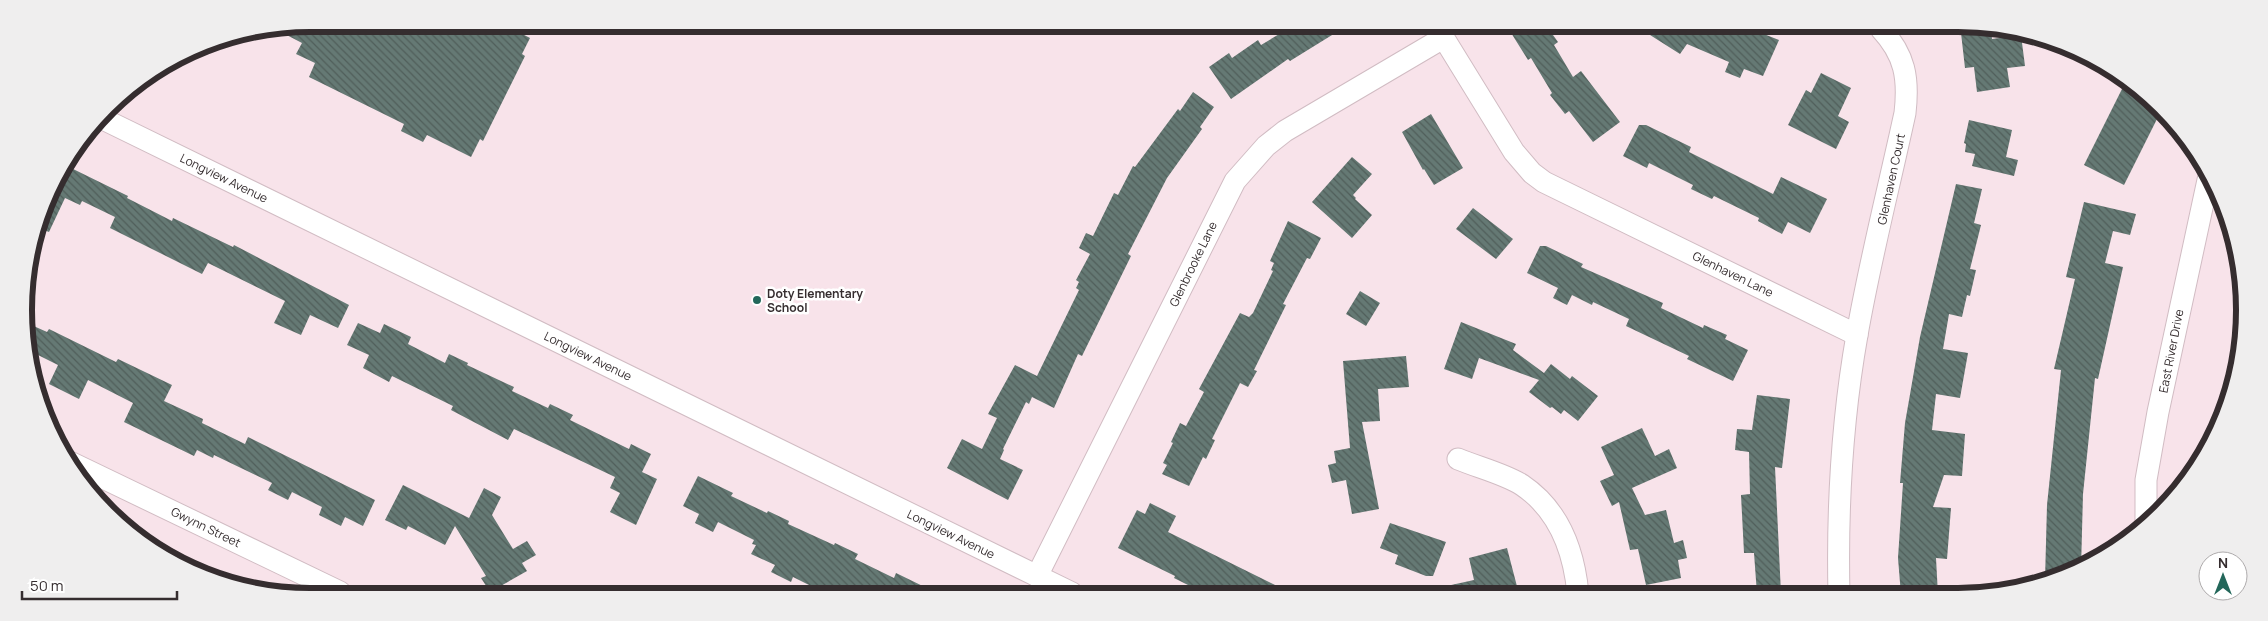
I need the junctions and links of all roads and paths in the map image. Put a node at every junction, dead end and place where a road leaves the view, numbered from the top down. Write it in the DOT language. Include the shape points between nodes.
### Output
graph roads {
  1 [pos="1884,32"];
  2 [pos="1440,33"];
  3 [pos="107,121"];
  4 [pos="2206,187"];
  5 [pos="1857,335"];
  6 [pos="1458,459"];
  7 [pos="81,467"];
  8 [pos="2146,515"];
  9 [pos="1037,576"];
  10 [pos="332,588"];
  11 [pos="1062,588"];
  12 [pos="1577,588"];
  13 [pos="1839,588"];
  1 -- 5 [label="street, Glenhaven Court" via="1894,43 1904,68 1906,113"];
  2 -- 5 [label="street, Glenhaven Lane" via="1522,164 1544,182"];
  2 -- 9 [label="street, Glenbrooke Lane" via="1285,131 1266,146 1240,175"];
  3 -- 9 [label="street, Longview Avenue"];
  4 -- 8 [label="street, East River Drive" via="2146,480"];
  5 -- 13 [label="street" via="1840,507"];
  6 -- 12 [label="street" via="1521,485 1540,500 1563,532"];
  7 -- 10 [label="street, Gwynn Street"];
  9 -- 11 [label="street, Longview Avenue"];
}
